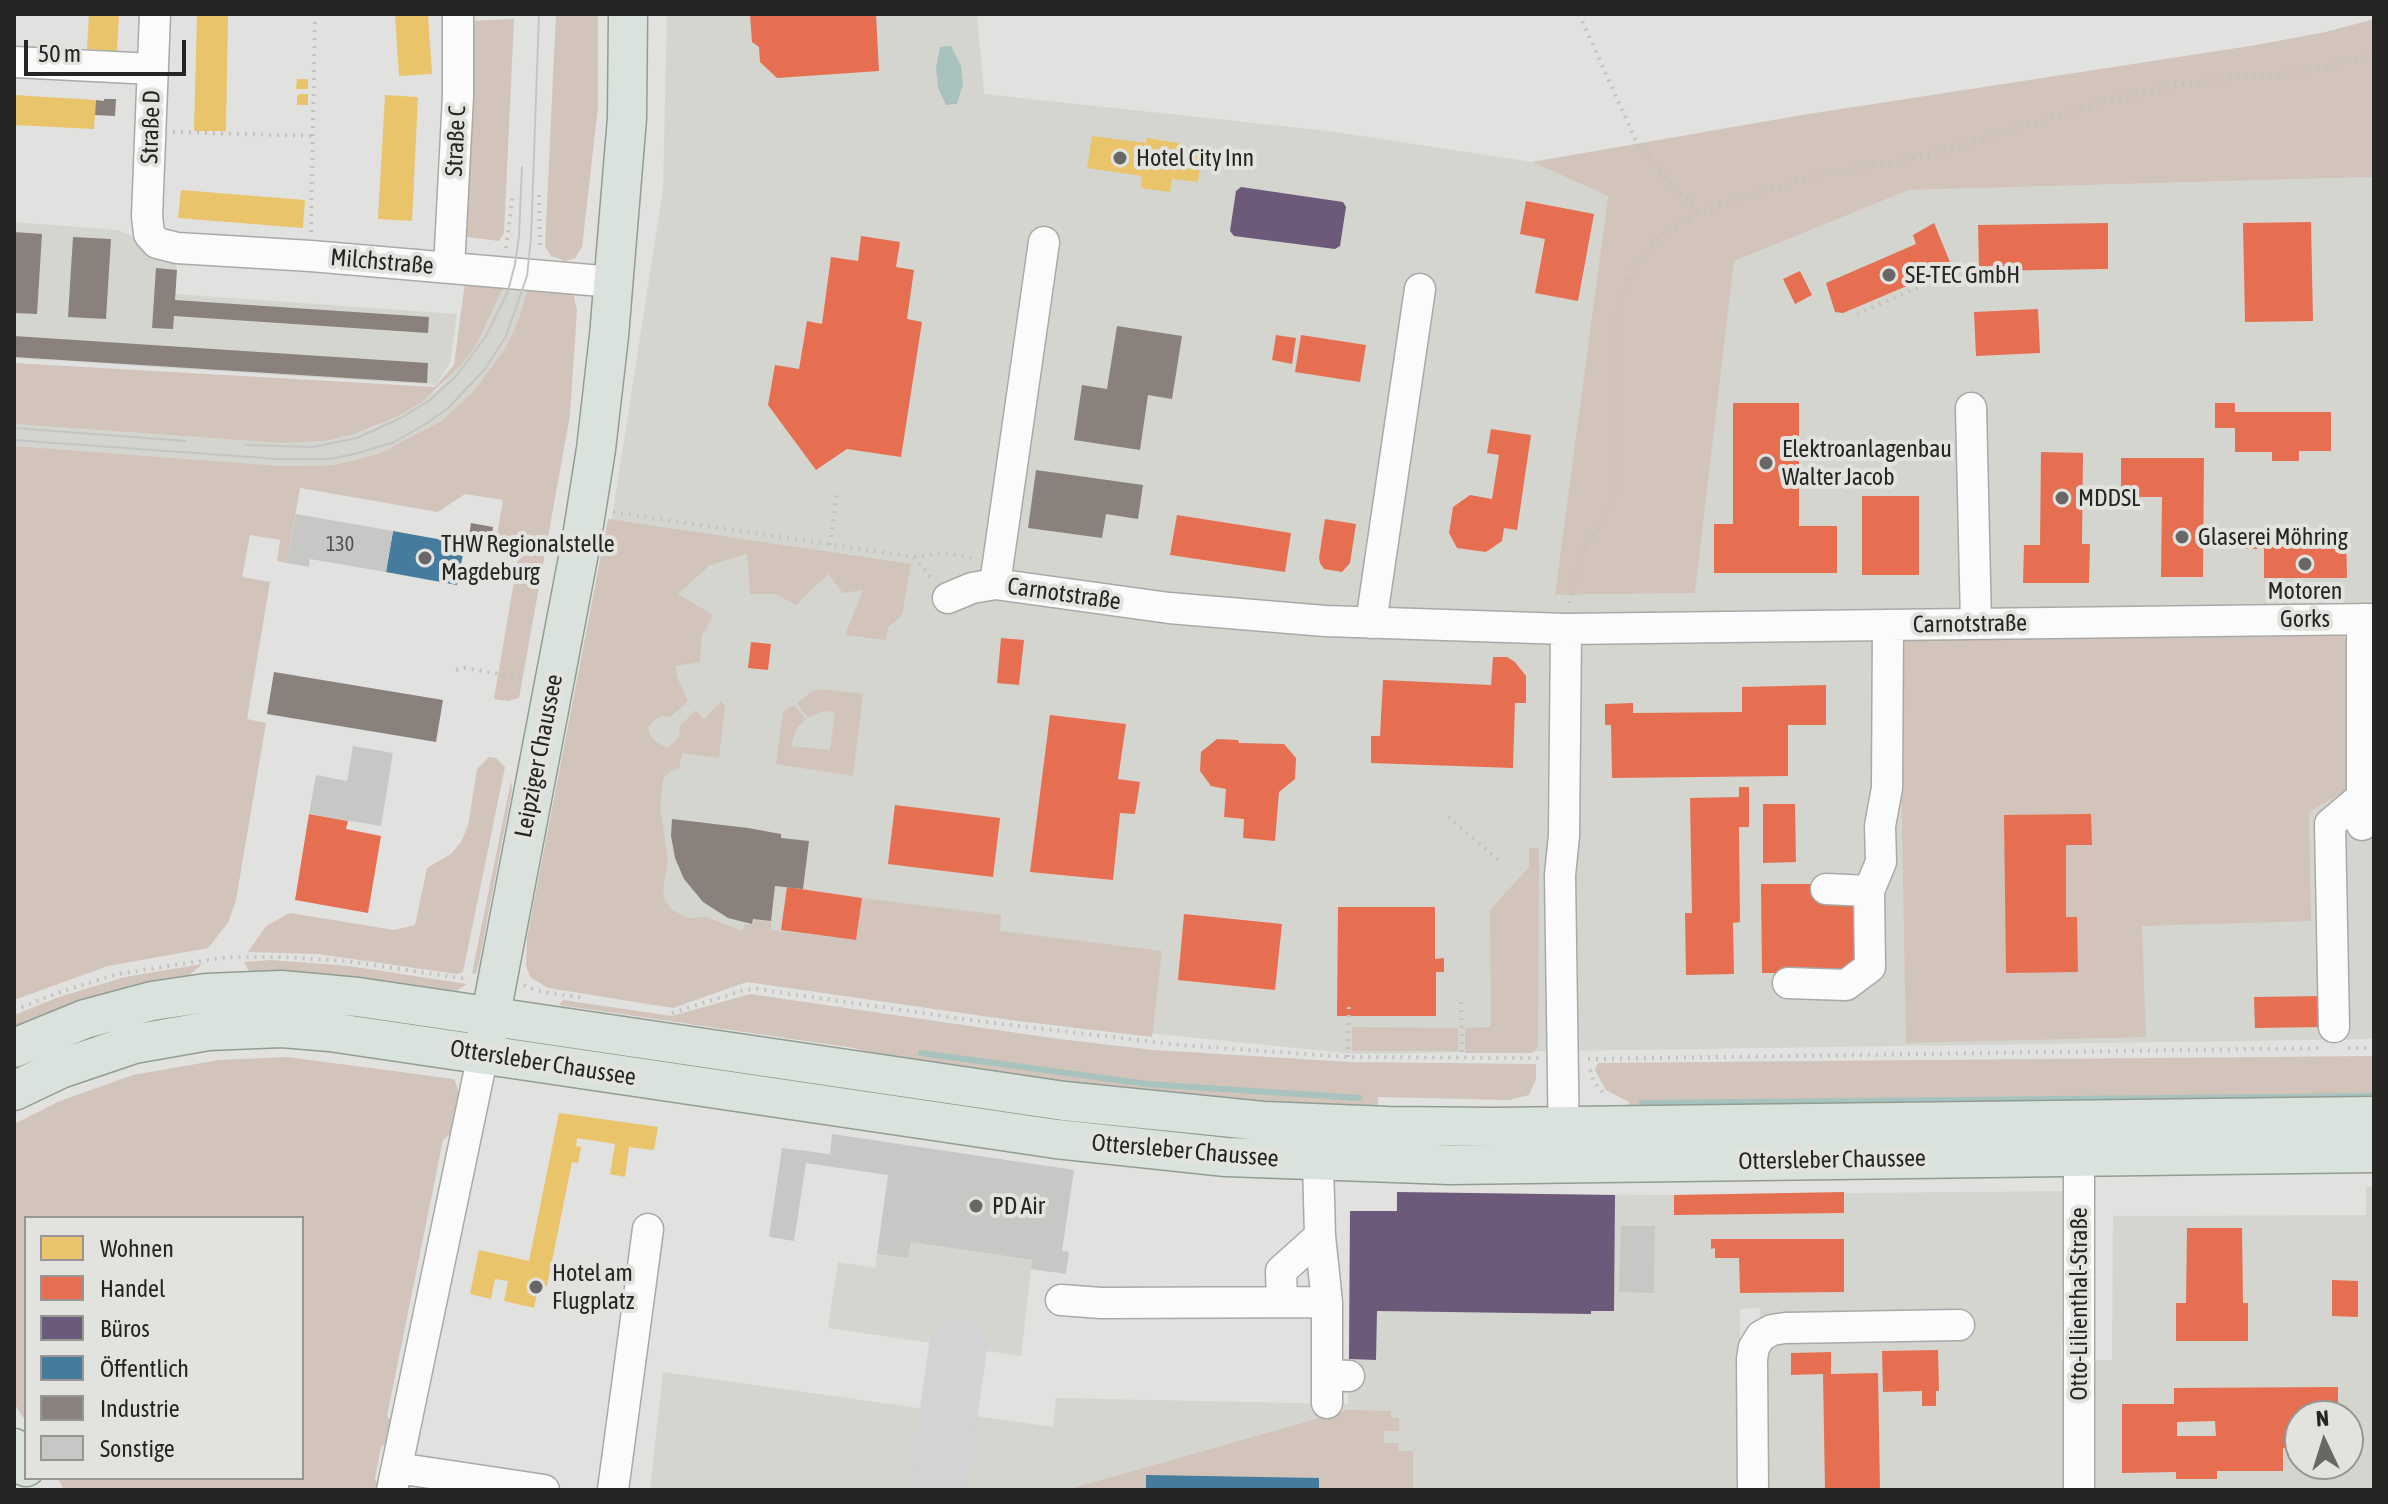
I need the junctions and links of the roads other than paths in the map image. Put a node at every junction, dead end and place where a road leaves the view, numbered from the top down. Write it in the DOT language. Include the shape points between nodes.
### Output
graph roads {
  1 [pos="155,14"];
  2 [pos="458,14"];
  3 [pos="628,14"];
  4 [pos="14,62"];
  5 [pos="153,69"];
  6 [pos="152,239"];
  7 [pos="1044,242"];
  8 [pos="449,268"];
  9 [pos="613,282"];
  10 [pos="1420,289"];
  11 [pos="1971,408"];
  12 [pos="996,573"];
  13 [pos="948,598"];
  14 [pos="2368,619"];
  15 [pos="1371,623"];
  16 [pos="1976,624"];
  17 [pos="1888,625"];
  18 [pos="1566,629"];
  19 [pos="1826,889"];
  20 [pos="1869,891"];
  21 [pos="1788,983"];
  22 [pos="490,1017"];
  23 [pos="2338,1041"];
  24 [pos="14,1048"];
  25 [pos="483,1054"];
  26 [pos="14,1091"];
  27 [pos="2374,1116"];
  28 [pos="2079,1119"];
  29 [pos="1564,1126"];
  30 [pos="2374,1153"];
  31 [pos="2079,1157"];
  32 [pos="1318,1162"];
  33 [pos="1564,1164"];
  34 [pos="648,1229"];
  35 [pos="1320,1236"];
  36 [pos="1061,1300"];
  37 [pos="1282,1302"];
  38 [pos="1327,1302"];
  39 [pos="1959,1325"];
  40 [pos="1334,1385"];
  41 [pos="395,1479"];
  42 [pos="544,1490"];
  43 [pos="613,1490"];
  44 [pos="1753,1490"];
  45 [pos="2079,1490"];
  1 -- 5 [label="street, Straße D"];
  2 -- 8 [label="street, Straße C"];
  3 -- 9 [label="main road, Leipziger Chaussee" via="627,118"];
  4 -- 5 [label="street"];
  5 -- 6 [label="street, Straße D" via="147,216"];
  6 -- 8 [label="street, Milchstraße" via="177,248"];
  7 -- 12 [label="street"];
  8 -- 9 [label="street, Milchstraße"];
  9 -- 22 [label="main road, Leipziger Chaussee" via="587,508"];
  10 -- 15 [label="street" via="1376,519"];
  11 -- 16 [label="street"];
  12 -- 13 [label="street, Carnotstraße"];
  12 -- 15 [label="street, Carnotstraße" via="1169,608"];
  14 -- 16 [label="street, Carnotstraße"];
  14 -- 23 [label="street" via="2362,811 2330,824"];
  15 -- 18 [label="street, Carnotstraße"];
  16 -- 17 [label="street, Carnotstraße"];
  17 -- 18 [label="street, Carnotstraße"];
  17 -- 20 [label="street" via="1887,788 1881,862"];
  18 -- 29 [label="street" via="1560,875"];
  19 -- 20 [label="street"];
  20 -- 21 [label="street" via="1870,967 1846,985"];
  22 -- 24 [label="main road, Ottersleber Chaussee" via="333,994 241,991 179,996 118,1009"];
  22 -- 25 [label="main road, Leipziger Chaussee"];
  22 -- 29 [label="main road, Ottersleber Chaussee" via="1134,1110 1388,1126"];
  25 -- 26 [label="main road, Ottersleber Chaussee" via="330,1032 231,1029 119,1048"];
  25 -- 32 [label="main road, Ottersleber Chaussee" via="1056,1139"];
  25 -- 41 [label="street, Leipziger Chaussee"];
  27 -- 28 [label="main road, Ottersleber Chaussee"];
  28 -- 29 [label="main road, Ottersleber Chaussee"];
  28 -- 31 [label="street, Otto-Lilienthal-Straße"];
  29 -- 33 [label="street"];
  30 -- 31 [label="main road, Ottersleber Chaussee"];
  31 -- 33 [label="main road, Ottersleber Chaussee"];
  31 -- 45 [label="street, Otto-Lilienthal-Straße"];
  32 -- 33 [label="main road, Ottersleber Chaussee"];
  32 -- 35 [label="street"];
  34 -- 43 [label="street"];
  35 -- 37 [label="street" via="1281,1271"];
  35 -- 38 [label="street"];
  36 -- 37 [label="street"];
  37 -- 38 [label="street"];
  38 -- 40 [label="street"];
  39 -- 44 [label="street" via="1785,1328 1761,1336 1752,1359"];
  41 -- 42 [label="street"];
}
